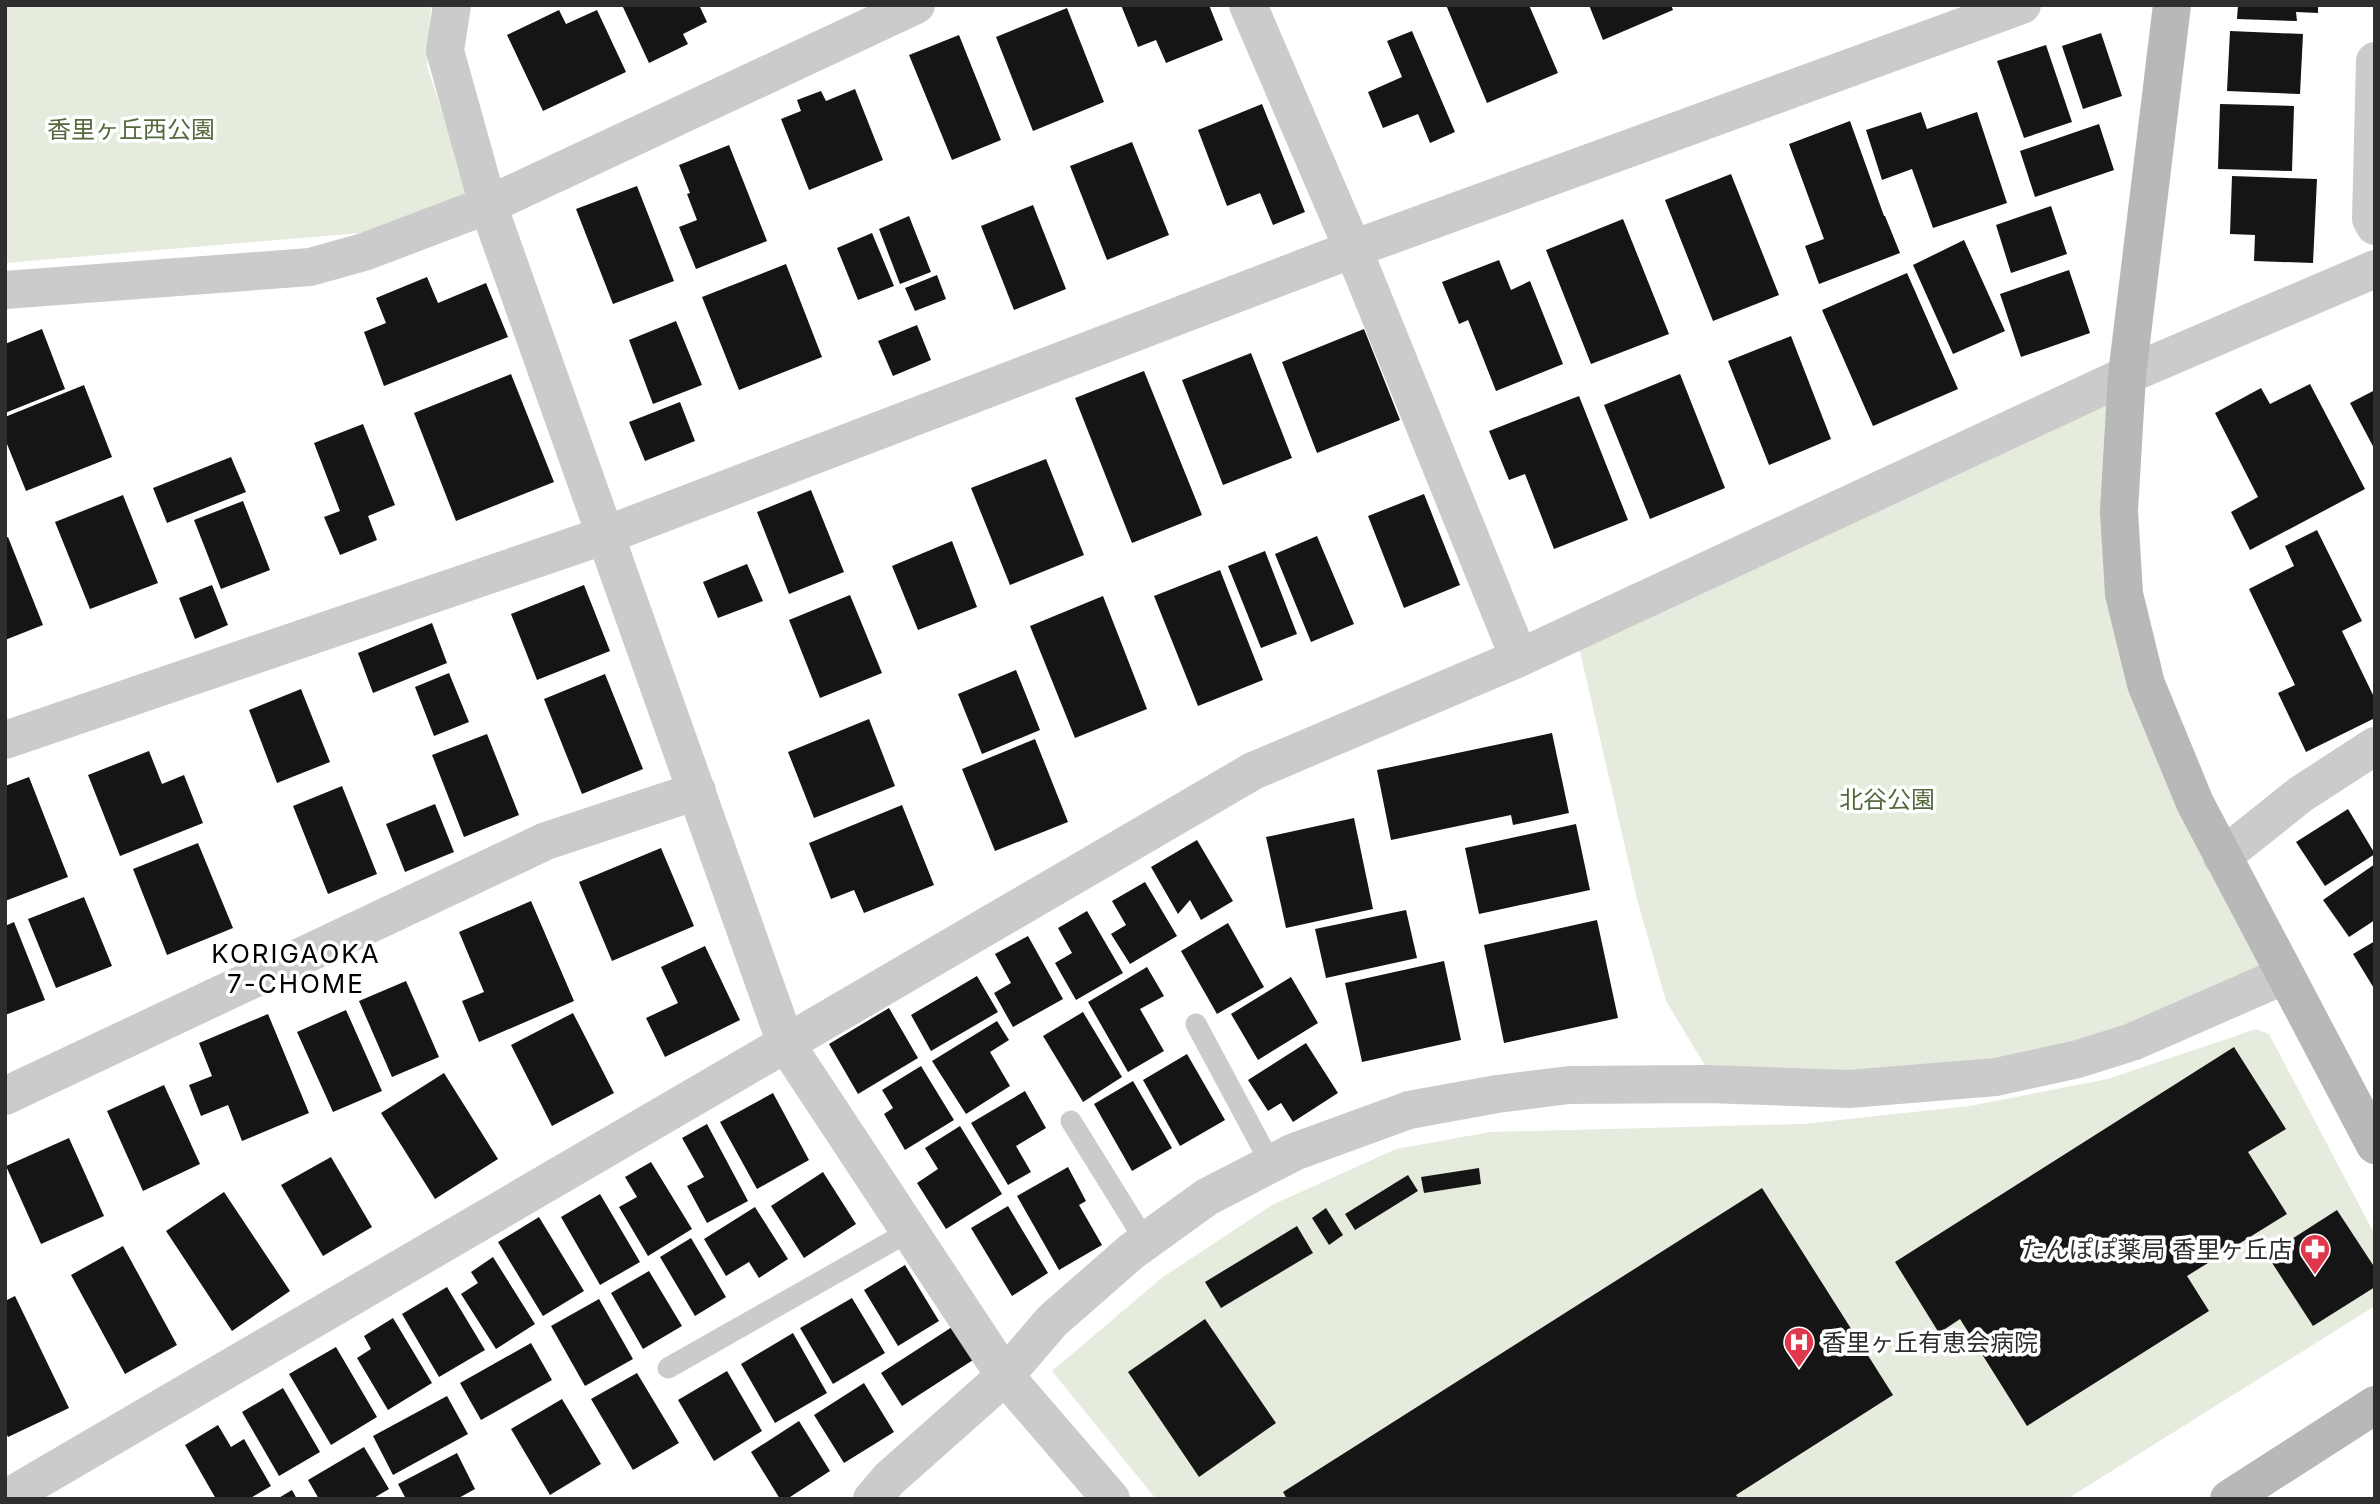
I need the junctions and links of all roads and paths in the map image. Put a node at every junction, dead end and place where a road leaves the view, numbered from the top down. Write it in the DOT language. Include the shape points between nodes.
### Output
graph roads {
  1 [pos="452,5"];
  2 [pos="916,5"];
  3 [pos="1248,5"];
  4 [pos="2022,5"];
  5 [pos="2172,5"];
  6 [pos="2375,61"];
  7 [pos="488,205"];
  8 [pos="2375,226"];
  9 [pos="1353,249"];
  10 [pos="2375,269"];
  11 [pos="5,290"];
  12 [pos="2127,375"];
  13 [pos="606,535"];
  14 [pos="1519,658"];
  15 [pos="5,740"];
  16 [pos="2375,746"];
  17 [pos="697,791"];
  18 [pos="2222,857"];
  19 [pos="2285,975"];
  20 [pos="1196,1024"];
  21 [pos="786,1044"];
  22 [pos="5,1096"];
  23 [pos="1071,1121"];
  24 [pos="2375,1145"];
  25 [pos="1271,1164"];
  26 [pos="910,1231"];
  27 [pos="1146,1242"];
  28 [pos="668,1368"];
  29 [pos="1005,1376"];
  30 [pos="2375,1405"];
  31 [pos="5,1499"];
  32 [pos="872,1499"];
  33 [pos="1111,1499"];
  34 [pos="2229,1499"];
  1 -- 7 [label="street" via="445,51"];
  2 -- 7 [label="street"];
  3 -- 9 [label="street"];
  4 -- 9 [label="street"];
  5 -- 12 [label="street"];
  6 -- 8 [label="street" via="2371,219"];
  7 -- 11 [label="street" via="365,252 310,267"];
  7 -- 13 [label="street"];
  9 -- 13 [label="street"];
  9 -- 14 [label="street"];
  10 -- 12 [label="street"];
  12 -- 14 [label="street"];
  12 -- 18 [label="street" via="2119,511 2124,594 2146,684"];
  13 -- 15 [label="street"];
  13 -- 17 [label="street"];
  14 -- 21 [label="street" via="1253,771"];
  16 -- 18 [label="street" via="2301,794"];
  17 -- 21 [label="street"];
  17 -- 22 [label="street" via="546,841"];
  18 -- 19 [label="street"];
  19 -- 24 [label="street"];
  19 -- 25 [label="street" via="2132,1042 1996,1077 1849,1089 1569,1085 1409,1110"];
  20 -- 25 [label="lane"];
  21 -- 26 [label="street"];
  21 -- 31 [label="street"];
  23 -- 27 [label="lane"];
  25 -- 27 [label="street" via="1208,1197"];
  26 -- 28 [label="lane"];
  26 -- 29 [label="street"];
  27 -- 29 [label="street" via="1052,1321"];
  29 -- 32 [label="street"];
  29 -- 33 [label="street"];
  30 -- 34 [label="street"];
}
